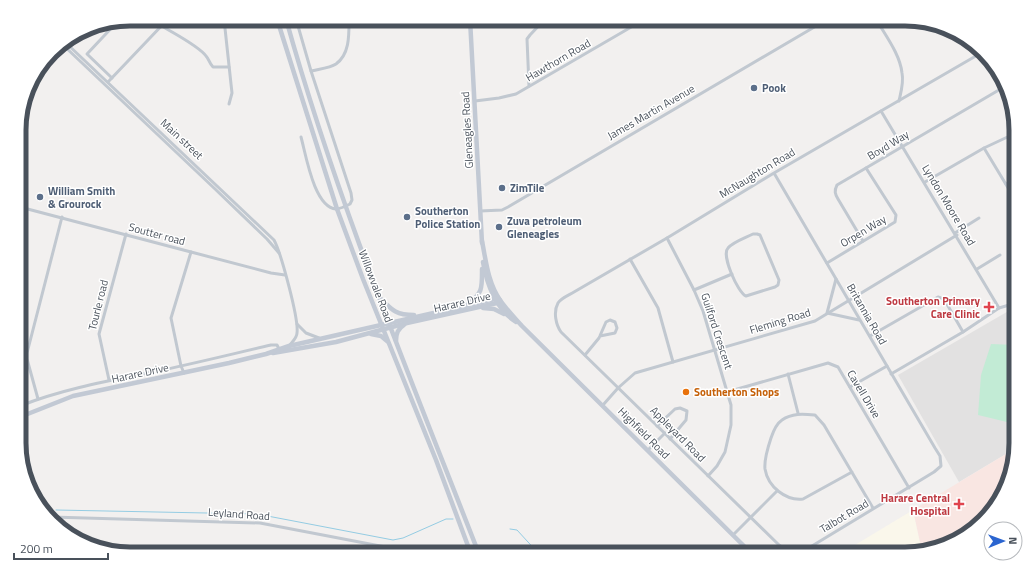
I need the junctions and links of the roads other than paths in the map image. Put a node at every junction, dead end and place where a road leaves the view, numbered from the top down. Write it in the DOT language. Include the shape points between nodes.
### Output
graph roads {
  1 [pos="162,26"];
  2 [pos="225,26"];
  3 [pos="279,26"];
  4 [pos="288,26"];
  5 [pos="298,26"];
  6 [pos="349,26"];
  7 [pos="470,26"];
  8 [pos="538,26"];
  9 [pos="633,26"];
  10 [pos="816,26"];
  11 [pos="880,26"];
  12 [pos="111,28"];
  13 [pos="69,46"];
  14 [pos="67,48"];
  15 [pos="976,56"];
  16 [pos="229,67"];
  17 [pos="311,71"];
  18 [pos="112,78"];
  19 [pos="107,83"];
  20 [pos="529,86"];
  21 [pos="1000,89"];
  22 [pos="475,101"];
  23 [pos="899,101"];
  24 [pos="229,104"];
  25 [pos="881,111"];
  26 [pos="1009,136"];
  27 [pos="302,137"];
  28 [pos="902,146"];
  29 [pos="984,148"];
  30 [pos="866,168"];
  31 [pos="774,173"];
  32 [pos="925,182"];
  33 [pos="1009,182"];
  34 [pos="1006,184"];
  35 [pos="1009,189"];
  36 [pos="345,206"];
  37 [pos="26,208"];
  38 [pos="337,209"];
  39 [pos="480,211"];
  40 [pos="62,217"];
  41 [pos="979,218"];
  42 [pos="126,234"];
  43 [pos="956,234"];
  44 [pos="667,238"];
  45 [pos="482,241"];
  46 [pos="863,241"];
  47 [pos="191,252"];
  48 [pos="1000,255"];
  49 [pos="630,259"];
  50 [pos="483,261"];
  51 [pos="827,263"];
  52 [pos="977,269"];
  53 [pos="732,274"];
  54 [pos="285,275"];
  55 [pos="836,278"];
  56 [pos="694,290"];
  57 [pos="379,296"];
  58 [pos="848,300"];
  59 [pos="497,301"];
  60 [pos="1009,304"];
  61 [pos="467,305"];
  62 [pos="477,307"];
  63 [pos="1000,308"];
  64 [pos="377,313"];
  65 [pos="827,313"];
  66 [pos="422,316"];
  67 [pos="508,316"];
  68 [pos="556,319"];
  69 [pos="859,320"];
  70 [pos="407,323"];
  71 [pos="298,324"];
  72 [pos="390,325"];
  73 [pos="522,326"];
  74 [pos="382,327"];
  75 [pos="368,328"];
  76 [pos="963,332"];
  77 [pos="368,334"];
  78 [pos="600,336"];
  79 [pos="870,336"];
  80 [pos="321,339"];
  81 [pos="389,342"];
  82 [pos="397,345"];
  83 [pos="288,346"];
  84 [pos="279,349"];
  85 [pos="715,350"];
  86 [pos="266,354"];
  87 [pos="585,355"];
  88 [pos="673,362"];
  89 [pos="181,366"];
  90 [pos="887,366"];
  91 [pos="184,373"];
  92 [pos="788,374"];
  93 [pos="891,374"];
  94 [pos="109,380"];
  95 [pos="850,387"];
  96 [pos="618,388"];
  97 [pos="727,392"];
  98 [pos="38,399"];
  99 [pos="26,404"];
  100 [pos="603,406"];
  101 [pos="798,413"];
  102 [pos="26,414"];
  103 [pos="657,426"];
  104 [pos="665,434"];
  105 [pos="670,439"];
  106 [pos="648,450"];
  107 [pos="941,466"];
  108 [pos="852,472"];
  109 [pos="708,476"];
  110 [pos="909,488"];
  111 [pos="777,491"];
  112 [pos="873,508"];
  113 [pos="58,517"];
  114 [pos="750,518"];
  115 [pos="733,535"];
  116 [pos="385,547"];
  117 [pos="469,547"];
  118 [pos="476,547"];
  119 [pos="745,547"];
  120 [pos="782,547"];
  121 [pos="810,547"];
  1 -- 16 [label="street" via="200,50 213,67"];
  1 -- 18 [label="street"];
  2 -- 16 [label="street"];
  3 -- 38 [label="street, Willowvale Road"];
  4 -- 36 [label="street, Willowvale Road"];
  5 -- 17 [label="street"];
  6 -- 17 [label="street" via="349,39 343,56 336,64"];
  7 -- 22 [label="street, Gleneagles Road"];
  8 -- 20 [label="street" via="527,39"];
  9 -- 20 [label="street, Hawthorn Road"];
  10 -- 39 [label="street, James Martin Avenue" via="508,207 502,210"];
  11 -- 23 [label="street" via="894,50 902,72"];
  12 -- 18 [label="street" via="87,54"];
  13 -- 19 [label="street, Main street"];
  14 -- 19 [label="street, Main street"];
  15 -- 23 [label="street, McNaughton Road"];
  16 -- 24 [label="street" via="232,90"];
  17 -- 36 [label="street" via="352,197 352,202"];
  18 -- 19 [label="street"];
  19 -- 54 [label="street, Main street" via="270,236 278,248"];
  20 -- 22 [label="street, Hawthorn Road" via="512,95"];
  21 -- 28 [label="street, Boyd Way"];
  22 -- 39 [label="street, Gleneagles Road"];
  23 -- 25 [label="street, McNaughton Road"];
  25 -- 28 [label="street, Lyndon Moore Road"];
  25 -- 31 [label="street, McNaughton Road"];
  26 -- 29 [label="street"];
  27 -- 38 [label="street" via="315,188 327,206"];
  28 -- 30 [label="street, Boyd Way"];
  28 -- 32 [label="street, Lyndon Moore Road"];
  29 -- 32 [label="street"];
  29 -- 34 [label="street"];
  30 -- 46 [label="street, Boyd Way" via="837,185 835,189 838,199"];
  30 -- 46 [label="street, Orpen Way" via="896,218 895,222"];
  31 -- 44 [label="street, McNaughton Road"];
  31 -- 51 [label="street, Britannia Road"];
  32 -- 43 [label="street, Lyndon Moore Road"];
  33 -- 34 [label="street"];
  34 -- 35 [label="street"];
  36 -- 38 [label="street"];
  36 -- 57 [label="street, Willowvale Road"];
  37 -- 40 [label="street, Soutter road"];
  38 -- 64 [label="street, Willowvale Road"];
  39 -- 45 [label="street, Gleneagles Road"];
  40 -- 42 [label="street, Soutter road"];
  40 -- 98 [label="street" via="27,353"];
  41 -- 43 [label="street, Fleming Road"];
  42 -- 47 [label="street, Soutter road"];
  42 -- 94 [label="street, Tourle road" via="99,334"];
  43 -- 52 [label="street, Lyndon Moore Road"];
  43 -- 58 [label="street, Fleming Road"];
  44 -- 49 [label="street, McNaughton Road"];
  44 -- 56 [label="street, Guilford Crescent"];
  45 -- 50 [label="street, Gleneagles Road"];
  45 -- 59 [label="street, Gleneagles Road"];
  46 -- 51 [label="street, Orpen Way"];
  47 -- 54 [label="street"];
  47 -- 89 [label="street, Soutter road" via="171,318"];
  48 -- 52 [label="street"];
  49 -- 68 [label="street, McNaughton Road" via="564,298 558,304"];
  49 -- 88 [label="street" via="658,308"];
  50 -- 59 [label="street, Gleneagles Road" via="486,279"];
  50 -- 61 [label="street" via="480,293"];
  51 -- 55 [label="street, Britannia Road"];
  52 -- 63 [label="street, Lyndon Moore Road"];
  53 -- 53 [label="street" via="725,256 726,249 757,234 779,280 775,287 746,296 741,292"];
  53 -- 56 [label="street"];
  54 -- 71 [label="street, Main street"];
  55 -- 58 [label="street, Britannia Road"];
  55 -- 65 [label="street"];
  56 -- 85 [label="street, Guilford Crescent"];
  57 -- 66 [label="street" via="396,312"];
  57 -- 72 [label="street, Willowvale Road"];
  58 -- 65 [label="street, Fleming Road"];
  58 -- 69 [label="street, Britannia Road"];
  59 -- 61 [label="street, Harare Drive"];
  59 -- 62 [label="street, Harare Drive"];
  59 -- 67 [label="street, Highfield Road"];
  59 -- 73 [label="street, Highfield Road"];
  60 -- 63 [label="street"];
  61 -- 66 [label="street, Harare Drive"];
  62 -- 67 [label="street"];
  62 -- 70 [label="street, Harare Drive"];
  63 -- 76 [label="street"];
  64 -- 74 [label="street, Willowvale Road"];
  64 -- 75 [label="street" via="374,323"];
  65 -- 69 [label="street"];
  65 -- 85 [label="street, Fleming Road" via="815,321"];
  66 -- 72 [label="street, Harare Drive"];
  67 -- 73 [label="street, Highfield Road"];
  68 -- 87 [label="street, Appleyard Road" via="561,332"];
  69 -- 79 [label="street, Britannia Road"];
  70 -- 72 [label="street, Harare Drive"];
  70 -- 82 [label="street" via="397,333"];
  71 -- 80 [label="street" via="306,333"];
  71 -- 83 [label="street" via="296,336"];
  72 -- 74 [label="street, Harare Drive"];
  72 -- 82 [label="street, Willowvale Road"];
  73 -- 100 [label="street, Highfield Road"];
  74 -- 75 [label="street, Harare Drive"];
  74 -- 77 [label="street, Harare Drive"];
  74 -- 81 [label="street, Willowvale Road"];
  75 -- 80 [label="street, Harare Drive"];
  76 -- 79 [label="street" via="944,299 938,297"];
  76 -- 93 [label="street"];
  77 -- 81 [label="street" via="381,336"];
  77 -- 86 [label="street, Harare Drive"];
  78 -- 78 [label="street" via="614,333 618,328 615,322 606,322"];
  78 -- 87 [label="street"];
  79 -- 90 [label="street, Britannia Road"];
  80 -- 83 [label="street, Harare Drive"];
  81 -- 117 [label="street, Willowvale Road"];
  82 -- 118 [label="street, Willowvale Road"];
  83 -- 84 [label="street, Harare Drive"];
  84 -- 86 [label="street, Harare Drive"];
  84 -- 89 [label="street" via="277,345 272,345"];
  85 -- 88 [label="street, Fleming Road"];
  85 -- 97 [label="street, Guilford Crescent"];
  86 -- 91 [label="street, Harare Drive"];
  87 -- 96 [label="street, Appleyard Road"];
  88 -- 96 [label="street, Fleming Road" via="635,373"];
  89 -- 91 [label="street, Soutter road"];
  89 -- 94 [label="street"];
  90 -- 93 [label="street, Britannia Road"];
  90 -- 95 [label="street"];
  91 -- 102 [label="street, Harare Drive" via="73,396"];
  92 -- 95 [label="street, Cavell Drive" via="828,363 838,367"];
  92 -- 97 [label="street, Cavell Drive"];
  92 -- 101 [label="street"];
  93 -- 107 [label="street, Britannia Road" via="940,456"];
  94 -- 98 [label="street"];
  95 -- 110 [label="street, Cavell Drive"];
  96 -- 100 [label="street, Fleming Road"];
  96 -- 103 [label="street, Appleyard Road"];
  97 -- 109 [label="street, Guilford Crescent" via="731,405 731,425 720,461"];
  98 -- 99 [label="street"];
  100 -- 106 [label="street, Highfield Road"];
  101 -- 108 [label="street" via="819,418"];
  101 -- 111 [label="street" via="781,421 774,430 770,442 765,468"];
  103 -- 104 [label="street, Appleyard Road"];
  103 -- 105 [label="street" via="675,409 687,411 686,420"];
  104 -- 105 [label="street, Appleyard Road"];
  104 -- 106 [label="street"];
  105 -- 109 [label="street, Appleyard Road"];
  106 -- 115 [label="street, Highfield Road"];
  107 -- 110 [label="street, Talbot Road"];
  108 -- 111 [label="street" via="803,499 792,499"];
  108 -- 112 [label="street"];
  109 -- 114 [label="street, Appleyard Road"];
  110 -- 112 [label="street, Talbot Road"];
  111 -- 114 [label="street"];
  112 -- 121 [label="street, Talbot Road"];
  113 -- 116 [label="street, Leyland Road" via="260,523"];
  114 -- 115 [label="street"];
  114 -- 120 [label="street, Appleyard Road"];
  115 -- 119 [label="street, Highfield Road"];
}
